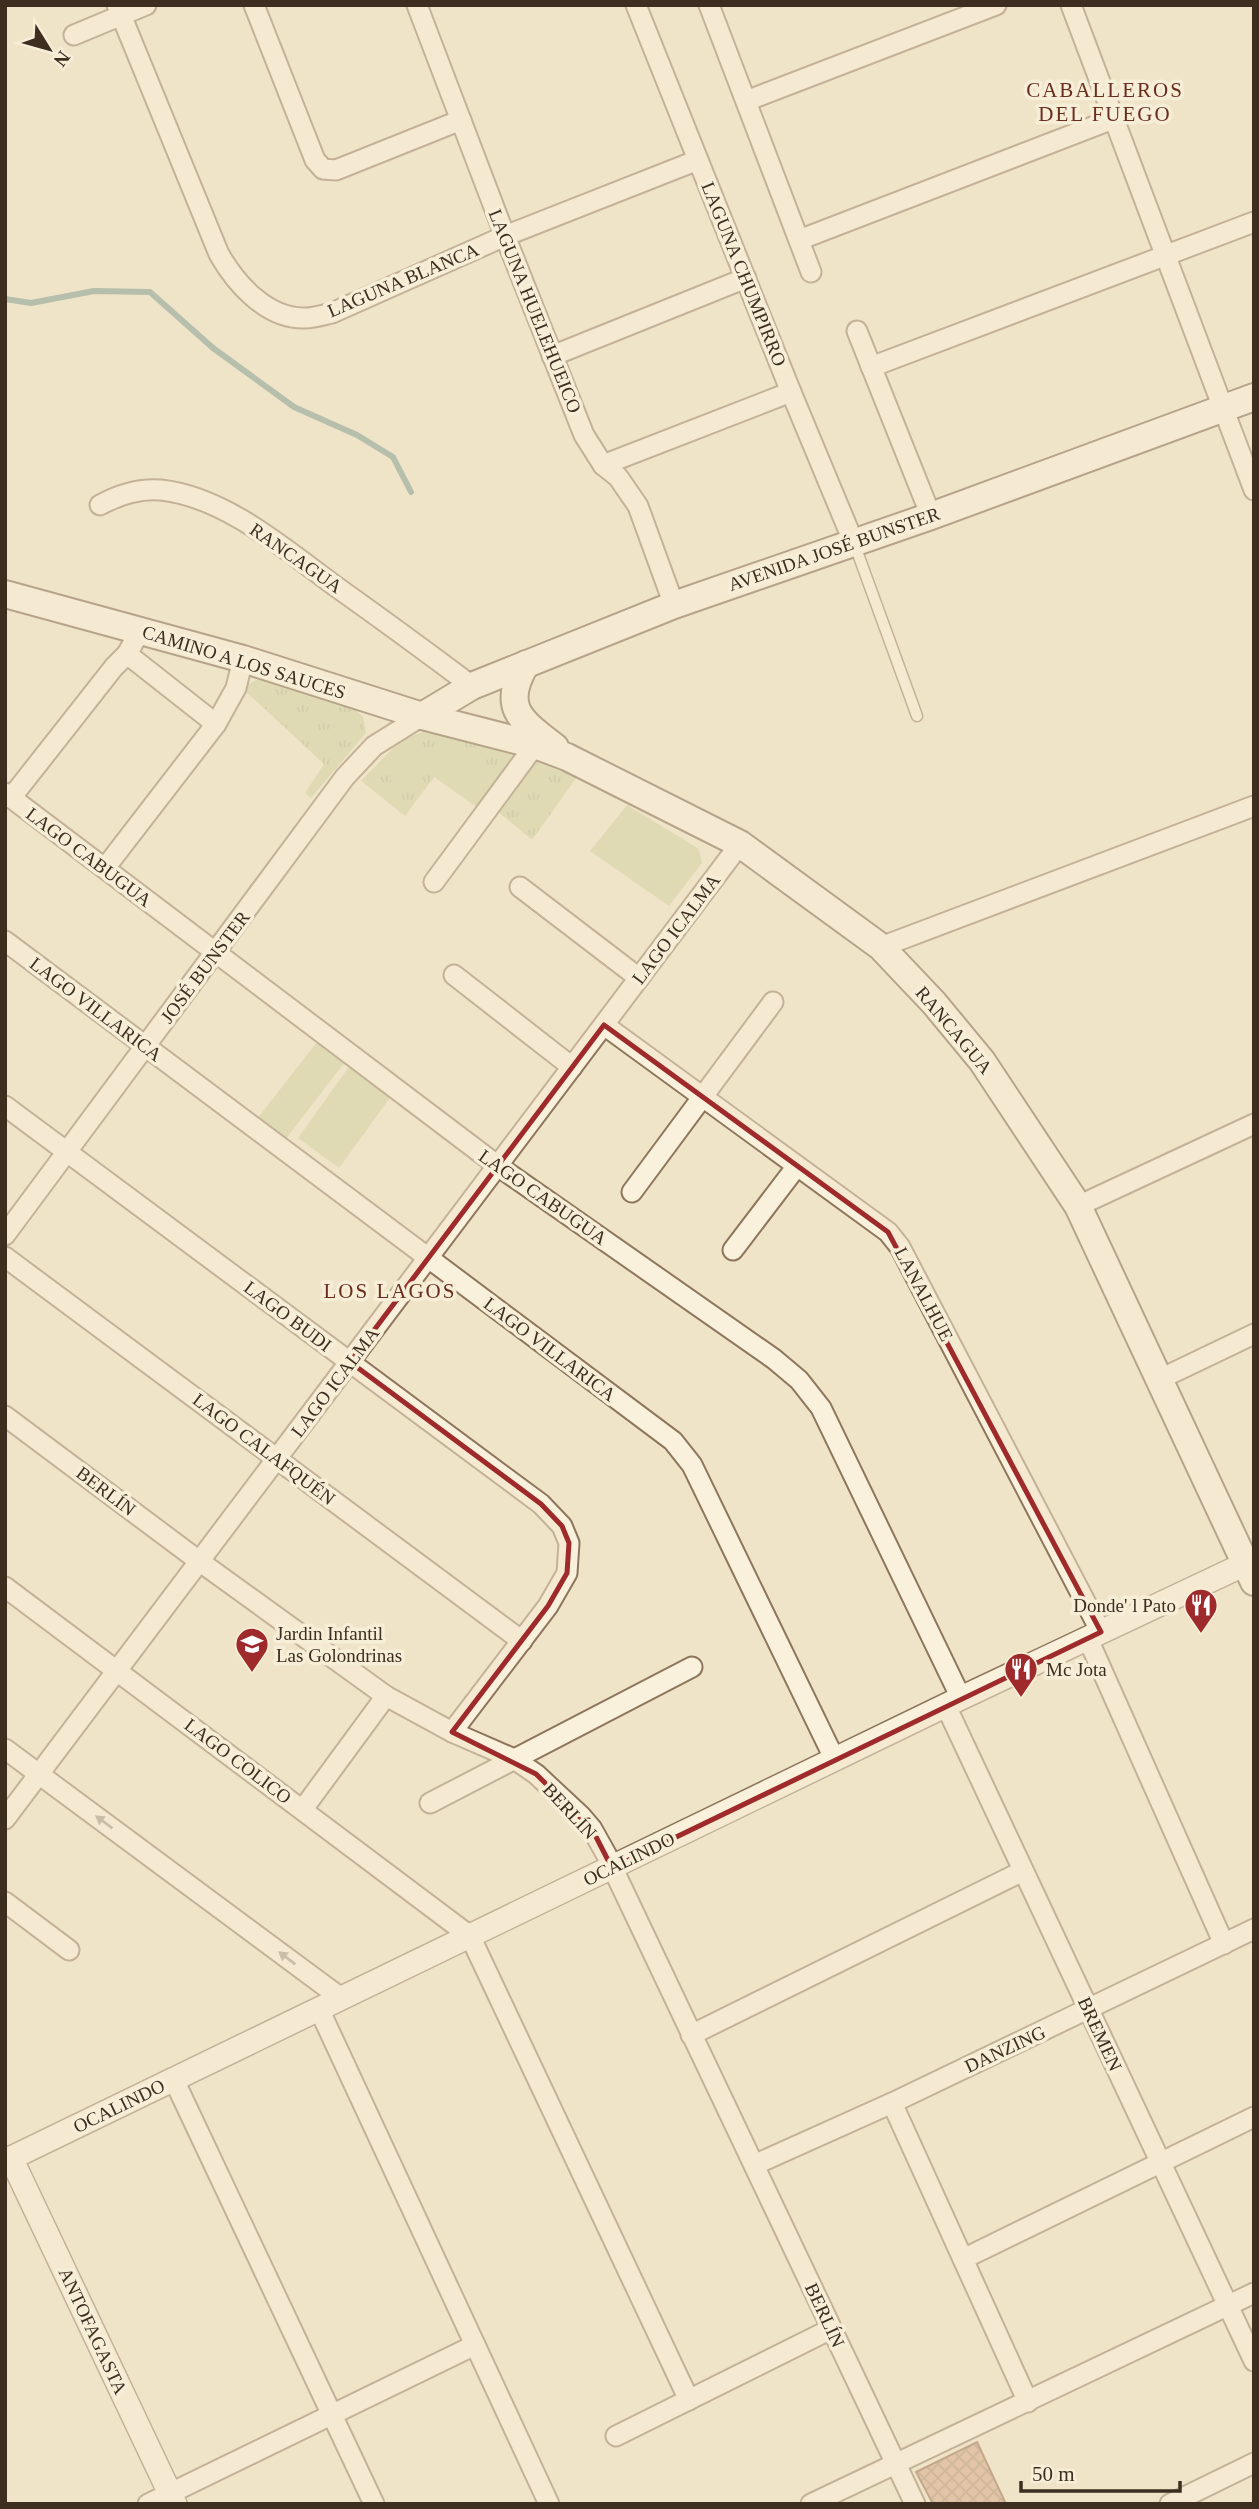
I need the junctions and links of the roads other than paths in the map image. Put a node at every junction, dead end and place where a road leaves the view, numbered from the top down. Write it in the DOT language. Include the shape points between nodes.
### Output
graph roads {
  1 [pos="146,5"];
  2 [pos="254,5"];
  3 [pos="417,5"];
  4 [pos="636,5"];
  5 [pos="709,5"];
  6 [pos="996,5"];
  7 [pos="1071,5"];
  8 [pos="119,10"];
  9 [pos="74,35"];
  10 [pos="746,102"];
  11 [pos="1114,119"];
  12 [pos="461,120"];
  13 [pos="698,160"];
  14 [pos="1254,222"];
  15 [pos="505,236"];
  16 [pos="799,240"];
  17 [pos="1165,255"];
  18 [pos="811,272"];
  19 [pos="746,278"];
  20 [pos="857,331"];
  21 [pos="552,356"];
  22 [pos="871,367"];
  23 [pos="791,392"];
  24 [pos="1254,397"];
  25 [pos="1223,408"];
  26 [pos="603,466"];
  27 [pos="1254,490"];
  28 [pos="100,505"];
  29 [pos="931,516"];
  30 [pos="853,541"];
  31 [pos="5,594"];
  32 [pos="674,605"];
  33 [pos="127,651"];
  34 [pos="243,659"];
  35 [pos="526,664"];
  36 [pos="472,685"];
  37 [pos="422,716"];
  38 [pos="917,716"];
  39 [pos="216,724"];
  40 [pos="535,745"];
  41 [pos="567,757"];
  42 [pos="8,795"];
  43 [pos="1254,806"];
  44 [pos="740,844"];
  45 [pos="105,868"];
  46 [pos="434,882"];
  47 [pos="520,887"];
  48 [pos="5,941"];
  49 [pos="881,947"];
  50 [pos="216,952"];
  51 [pos="454,975"];
  52 [pos="639,978"];
  53 [pos="772,1002"];
  54 [pos="604,1025"];
  55 [pos="146,1046"];
  56 [pos="572,1067"];
  57 [pos="701,1096"];
  58 [pos="5,1106"];
  59 [pos="1252,1130"];
  60 [pos="67,1152"];
  61 [pos="498,1166"];
  62 [pos="797,1166"];
  63 [pos="632,1192"];
  64 [pos="1078,1206"];
  65 [pos="5,1235"];
  66 [pos="733,1250"];
  67 [pos="5,1257"];
  68 [pos="428,1259"];
  69 [pos="1254,1334"];
  70 [pos="350,1362"];
  71 [pos="1158,1380"];
  72 [pos="5,1416"];
  73 [pos="277,1459"];
  74 [pos="200,1561"];
  75 [pos="1251,1568"];
  76 [pos="5,1587"];
  77 [pos="1095,1636"];
  78 [pos="522,1641"];
  79 [pos="692,1667"];
  80 [pos="117,1670"];
  81 [pos="386,1696"];
  82 [pos="953,1702"];
  83 [pos="452,1732"];
  84 [pos="5,1749"];
  85 [pos="514,1759"];
  86 [pos="835,1760"];
  87 [pos="39,1774"];
  88 [pos="430,1803"];
  89 [pos="303,1809"];
  90 [pos="5,1819"];
  91 [pos="612,1868"];
  92 [pos="1023,1871"];
  93 [pos="5,1902"];
  94 [pos="1254,1930"];
  95 [pos="470,1936"];
  96 [pos="1224,1944"];
  97 [pos="69,1950"];
  98 [pos="341,1998"];
  99 [pos="319,2009"];
  100 [pos="1088,2010"];
  101 [pos="691,2035"];
  102 [pos="174,2080"];
  103 [pos="892,2102"];
  104 [pos="1254,2117"];
  105 [pos="8,2159"];
  106 [pos="1160,2162"];
  107 [pos="754,2165"];
  108 [pos="963,2259"];
  109 [pos="1254,2293"];
  110 [pos="1228,2306"];
  111 [pos="831,2329"];
  112 [pos="475,2345"];
  113 [pos="1254,2361"];
  114 [pos="689,2400"];
  115 [pos="1028,2402"];
  116 [pos="331,2415"];
  117 [pos="616,2436"];
  118 [pos="895,2463"];
  119 [pos="1254,2463"];
  120 [pos="172,2498"];
  121 [pos="148,2504"];
  122 [pos="374,2504"];
  123 [pos="549,2504"];
  124 [pos="811,2504"];
  125 [pos="915,2504"];
  126 [pos="1170,2504"];
  1 -- 8 [label="street"];
  2 -- 12 [label="street" via="315,160 323,169 335,170"];
  3 -- 12 [label="street, LAGUNA HUELEHUEICO"];
  4 -- 13 [label="street, LAGUNA CHUMPIRRO"];
  5 -- 10 [label="street"];
  6 -- 10 [label="street"];
  7 -- 11 [label="street"];
  8 -- 9 [label="street"];
  8 -- 15 [label="street, LAGUNA BLANCA" via="219,254 235,278 266,306 304,318 332,313"];
  10 -- 16 [label="street"];
  11 -- 16 [label="street"];
  11 -- 17 [label="street"];
  12 -- 15 [label="street, LAGUNA HUELEHUEICO"];
  13 -- 15 [label="street, LAGUNA BLANCA"];
  13 -- 19 [label="street, LAGUNA CHUMPIRRO"];
  14 -- 17 [label="street"];
  15 -- 21 [label="street, LAGUNA HUELEHUEICO"];
  16 -- 18 [label="street"];
  17 -- 22 [label="street"];
  17 -- 25 [label="street"];
  19 -- 21 [label="street"];
  19 -- 23 [label="street, LAGUNA CHUMPIRRO"];
  20 -- 22 [label="street"];
  21 -- 26 [label="street, LAGUNA HUELEHUEICO" via="584,435"];
  22 -- 29 [label="street"];
  23 -- 26 [label="street"];
  23 -- 30 [label="street, LAGUNA CHUMPIRRO"];
  24 -- 25 [label="main road, AVENIDA JOSÉ BUNSTER"];
  25 -- 27 [label="street"];
  25 -- 29 [label="main road, AVENIDA JOSÉ BUNSTER"];
  26 -- 32 [label="street, LAGUNA HUELEHUEICO" via="618,477 638,506"];
  28 -- 36 [label="street, RANCAGUA" via="130,492 155,490 191,497 222,510 262,532"];
  29 -- 30 [label="main road, AVENIDA JOSÉ BUNSTER"];
  30 -- 32 [label="main road, AVENIDA JOSÉ BUNSTER"];
  30 -- 38 [label="lane"];
  31 -- 33 [label="main road, CAMINO A LOS SAUCES" via="66,611"];
  32 -- 35 [label="main road, AVENIDA JOSÉ BUNSTER"];
  33 -- 34 [label="main road, CAMINO A LOS SAUCES"];
  33 -- 39 [label="street"];
  33 -- 42 [label="street"];
  34 -- 37 [label="main road, CAMINO A LOS SAUCES"];
  34 -- 39 [label="street" via="236,688"];
  35 -- 36 [label="main road, AVENIDA JOSÉ BUNSTER"];
  35 -- 41 [label="main road" via="515,682 514,704 532,730"];
  36 -- 37 [label="main road, AVENIDA JOSÉ BUNSTER"];
  37 -- 40 [label="main road, RANCAGUA"];
  37 -- 50 [label="street, JOSÉ BUNSTER" via="358,761"];
  39 -- 45 [label="street"];
  40 -- 41 [label="main road, RANCAGUA"];
  40 -- 46 [label="street"];
  41 -- 44 [label="main road, RANCAGUA"];
  42 -- 45 [label="street, LAGO CABUGUA"];
  43 -- 49 [label="street"];
  44 -- 49 [label="main road, RANCAGUA"];
  44 -- 52 [label="street, LAGO ICALMA"];
  45 -- 50 [label="street, LAGO CABUGUA"];
  47 -- 52 [label="street"];
  48 -- 55 [label="street, LAGO VILLARICA"];
  49 -- 64 [label="main road, RANCAGUA" via="982,1060"];
  50 -- 55 [label="street, JOSÉ BUNSTER"];
  50 -- 61 [label="street, LAGO CABUGUA"];
  51 -- 56 [label="street"];
  52 -- 54 [label="street, LAGO ICALMA"];
  53 -- 57 [label="street"];
  54 -- 56 [label="street, LAGO ICALMA"];
  54 -- 57 [label="street, LANALHUE"];
  55 -- 60 [label="street, JOSÉ BUNSTER"];
  55 -- 68 [label="street, LAGO VILLARICA"];
  56 -- 61 [label="street, LAGO ICALMA"];
  57 -- 62 [label="street, LANALHUE"];
  57 -- 63 [label="street"];
  58 -- 60 [label="street, LAGO BUDI"];
  59 -- 64 [label="street"];
  60 -- 65 [label="street, JOSÉ BUNSTER"];
  60 -- 70 [label="street, LAGO BUDI"];
  61 -- 68 [label="street, LAGO ICALMA"];
  61 -- 82 [label="street, LAGO CABUGUA" via="799,1380 821,1408"];
  62 -- 66 [label="street"];
  62 -- 77 [label="street, LANALHUE" via="888,1232 900,1247"];
  64 -- 71 [label="main road, RANCAGUA"];
  67 -- 73 [label="street, LAGO CALAFQUÉN"];
  68 -- 70 [label="street, LAGO ICALMA"];
  68 -- 86 [label="street, LAGO VILLARICA" via="678,1447 692,1465"];
  69 -- 71 [label="street"];
  70 -- 73 [label="street, LAGO ICALMA"];
  70 -- 78 [label="street, LAGO BUDI" via="541,1504 562,1526 569,1542 567,1573"];
  71 -- 75 [label="main road, RANCAGUA"];
  72 -- 74 [label="street, BERLÍN"];
  73 -- 74 [label="street, LAGO ICALMA"];
  73 -- 78 [label="street, LAGO CALAFQUÉN"];
  74 -- 80 [label="street, LAGO ICALMA"];
  74 -- 81 [label="street, BERLÍN"];
  75 -- 77 [label="street, OCALINDO"];
  76 -- 80 [label="street, LAGO COLICO"];
  77 -- 82 [label="street, OCALINDO"];
  77 -- 96 [label="street, LANALHUE"];
  78 -- 83 [label="street"];
  79 -- 85 [label="street"];
  80 -- 87 [label="street, LAGO ICALMA"];
  80 -- 89 [label="street, LAGO COLICO"];
  81 -- 83 [label="street, BERLÍN"];
  81 -- 89 [label="street"];
  82 -- 86 [label="street, OCALINDO"];
  82 -- 92 [label="street, BREMEN"];
  83 -- 85 [label="street, BERLÍN"];
  84 -- 87 [label="street"];
  85 -- 88 [label="street"];
  85 -- 91 [label="street, BERLÍN" via="581,1816 600,1841"];
  86 -- 91 [label="street, OCALINDO"];
  87 -- 90 [label="street, LAGO ICALMA"];
  98 -- 87 [label="street, one-way"];
  89 -- 95 [label="street, LAGO COLICO"];
  91 -- 95 [label="street, OCALINDO"];
  91 -- 101 [label="street, BERLÍN"];
  92 -- 100 [label="street, BREMEN"];
  92 -- 101 [label="street"];
  93 -- 97 [label="street"];
  94 -- 96 [label="street, DANZING"];
  95 -- 98 [label="street, OCALINDO"];
  95 -- 114 [label="street"];
  96 -- 100 [label="street, DANZING"];
  98 -- 99 [label="street, OCALINDO"];
  99 -- 102 [label="street, OCALINDO"];
  99 -- 112 [label="street"];
  100 -- 103 [label="street, DANZING"];
  100 -- 106 [label="street, BREMEN"];
  101 -- 107 [label="street, BERLÍN"];
  102 -- 105 [label="street, OCALINDO"];
  102 -- 116 [label="street"];
  103 -- 107 [label="street, DANZING"];
  103 -- 108 [label="street"];
  104 -- 106 [label="street"];
  105 -- 120 [label="street, ANTOFAGASTA"];
  106 -- 108 [label="street"];
  106 -- 110 [label="street, BREMEN"];
  107 -- 111 [label="street, BERLÍN"];
  108 -- 115 [label="street"];
  109 -- 110 [label="street"];
  110 -- 113 [label="street, BREMEN"];
  110 -- 115 [label="street"];
  111 -- 114 [label="street"];
  111 -- 118 [label="street, BERLÍN"];
  112 -- 116 [label="street"];
  112 -- 123 [label="street"];
  114 -- 117 [label="street"];
  115 -- 118 [label="street"];
  116 -- 120 [label="street"];
  116 -- 122 [label="street"];
  118 -- 124 [label="street"];
  118 -- 125 [label="street, BERLÍN"];
  119 -- 126 [label="street"];
  120 -- 121 [label="street"];
}
